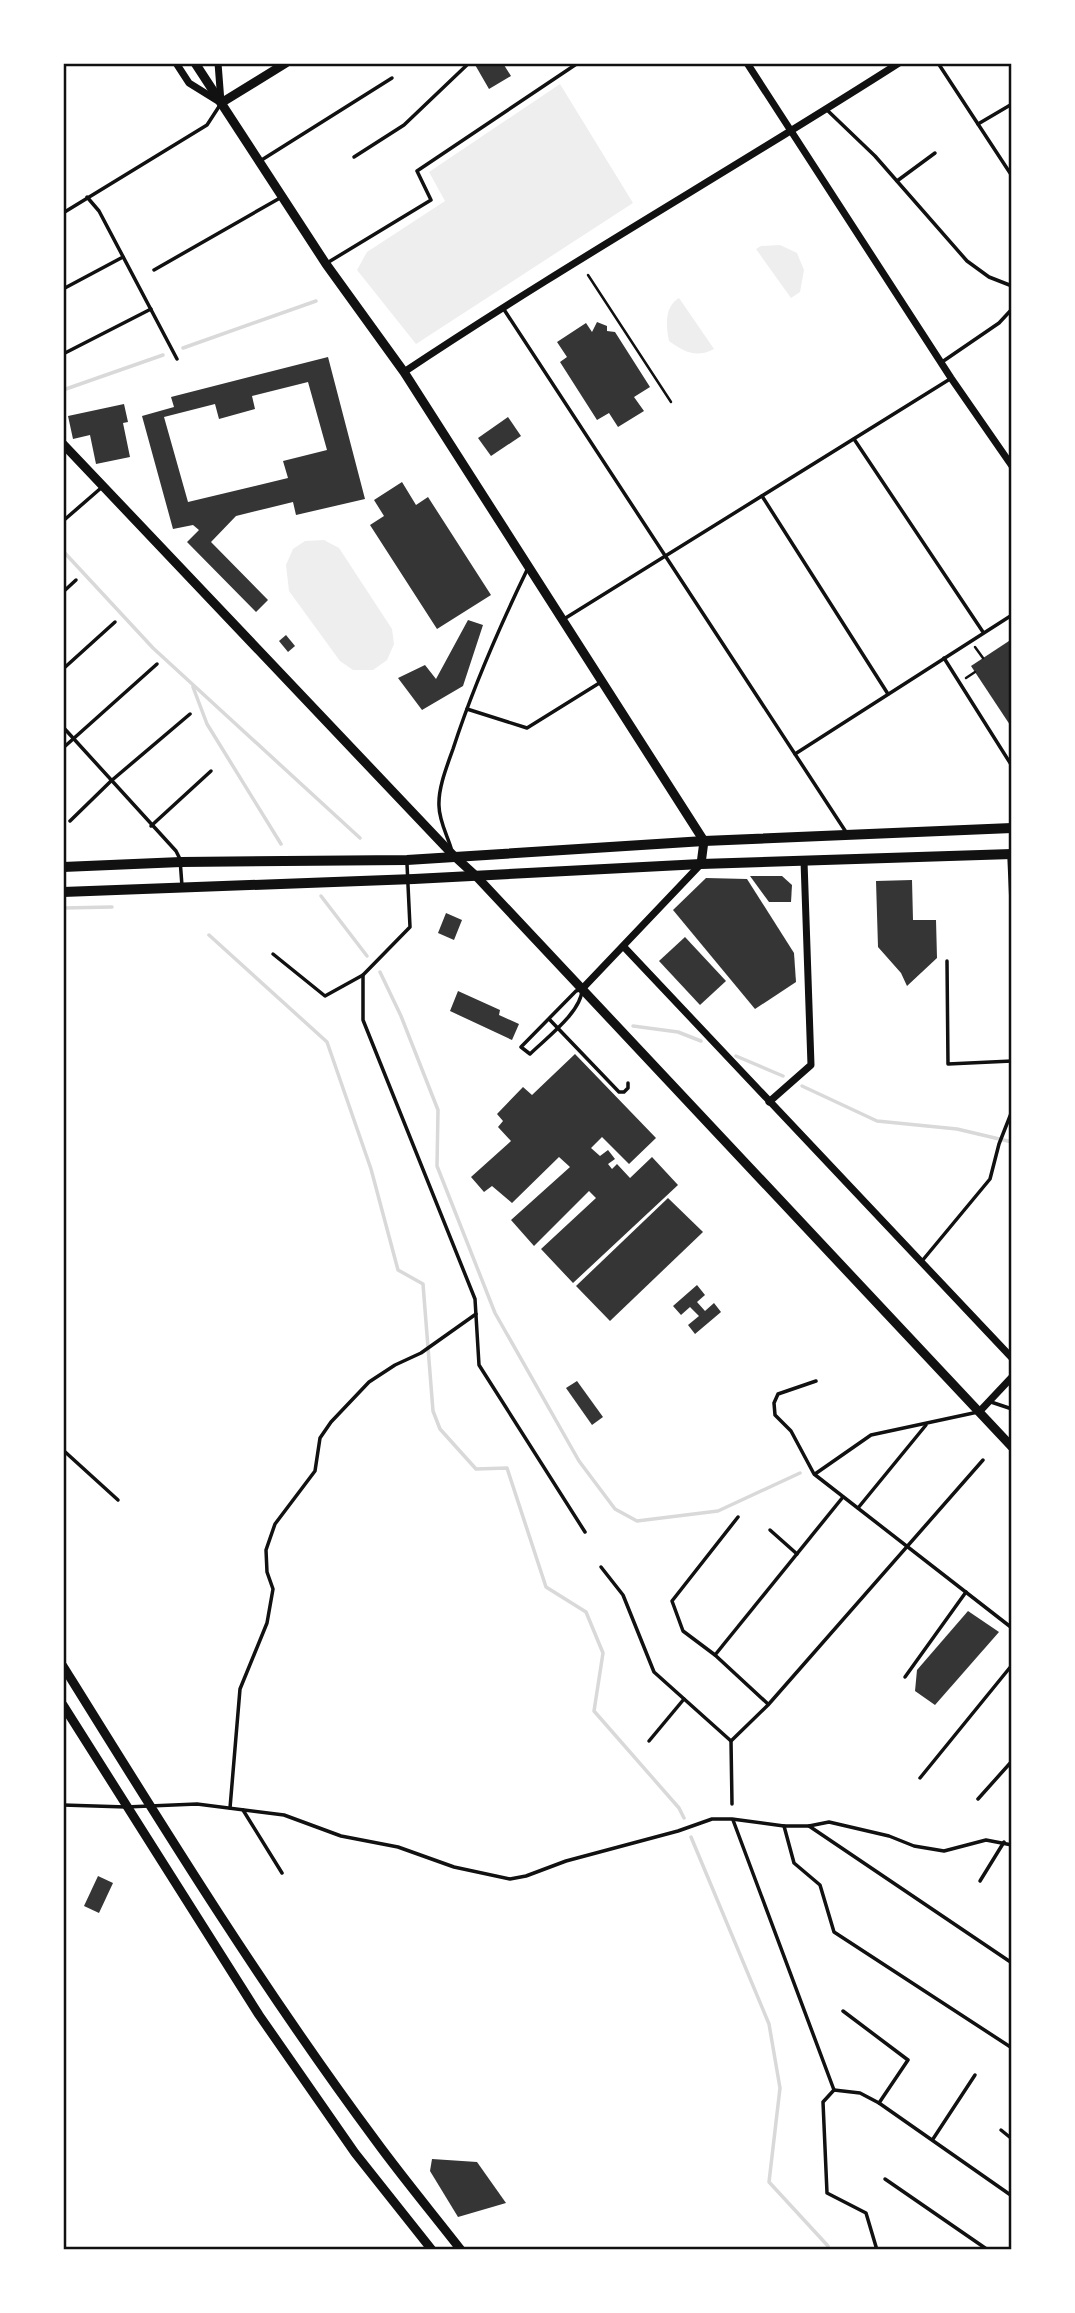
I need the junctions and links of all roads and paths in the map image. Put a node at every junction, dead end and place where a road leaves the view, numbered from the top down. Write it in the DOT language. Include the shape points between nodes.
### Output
graph roads {
  1 [pos="176,63"];
  2 [pos="195,63"];
  3 [pos="218,63"];
  4 [pos="286,63"];
  5 [pos="468,63"];
  6 [pos="578,63"];
  7 [pos="747,63"];
  8 [pos="899,63"];
  9 [pos="938,63"];
  10 [pos="392,78"];
  11 [pos="221,103"];
  12 [pos="1012,104"];
  13 [pos="826,109"];
  14 [pos="978,124"];
  15 [pos="792,131"];
  16 [pos="935,153"];
  17 [pos="354,156"];
  18 [pos="259,163"];
  19 [pos="1012,176"];
  20 [pos="897,181"];
  21 [pos="87,197"];
  22 [pos="282,197"];
  23 [pos="63,213"];
  24 [pos="123,257"];
  25 [pos="326,264"];
  26 [pos="154,270"];
  27 [pos="588,275"];
  28 [pos="1012,286"];
  29 [pos="63,289"];
  30 [pos="502,307"];
  31 [pos="151,309"];
  32 [pos="1012,309"];
  33 [pos="63,354"];
  34 [pos="177,359"];
  35 [pos="942,362"];
  36 [pos="404,372"];
  37 [pos="951,378"];
  38 [pos="671,402"];
  39 [pos="854,439"];
  40 [pos="63,444"];
  41 [pos="1012,466"];
  42 [pos="103,487"];
  43 [pos="762,496"];
  44 [pos="63,521"];
  45 [pos="665,556"];
  46 [pos="528,568"];
  47 [pos="76,580"];
  48 [pos="63,592"];
  49 [pos="1012,615"];
  50 [pos="563,620"];
  51 [pos="115,622"];
  52 [pos="984,633"];
  53 [pos="971,641"];
  54 [pos="983,658"];
  55 [pos="944,659"];
  56 [pos="158,664"];
  57 [pos="63,669"];
  58 [pos="603,681"];
  59 [pos="888,694"];
  60 [pos="467,709"];
  61 [pos="190,714"];
  62 [pos="63,727"];
  63 [pos="74,738"];
  64 [pos="63,748"];
  65 [pos="795,754"];
  66 [pos="1012,766"];
  67 [pos="211,771"];
  68 [pos="111,781"];
  69 [pos="70,821"];
  70 [pos="151,825"];
  71 [pos="1012,828"];
  72 [pos="847,834"];
  73 [pos="704,841"];
  74 [pos="1011,854"];
  75 [pos="453,855"];
  76 [pos="407,860"];
  77 [pos="804,861"];
  78 [pos="181,862"];
  79 [pos="701,864"];
  80 [pos="63,867"];
  81 [pos="476,876"];
  82 [pos="409,879"];
  83 [pos="182,887"];
  84 [pos="63,892"];
  85 [pos="1012,924"];
  86 [pos="624,947"];
  87 [pos="273,954"];
  88 [pos="947,961"];
  89 [pos="363,975"];
  90 [pos="582,989"];
  91 [pos="550,1020"];
  92 [pos="558,1027"];
  93 [pos="1012,1061"];
  94 [pos="628,1083"];
  95 [pos="769,1102"];
  96 [pos="1012,1111"];
  97 [pos="921,1263"];
  98 [pos="476,1314"];
  99 [pos="1012,1358"];
  100 [pos="1012,1377"];
  101 [pos="816,1381"];
  102 [pos="990,1401"];
  103 [pos="1012,1409"];
  104 [pos="980,1411"];
  105 [pos="928,1423"];
  106 [pos="1012,1447"];
  107 [pos="63,1450"];
  108 [pos="983,1460"];
  109 [pos="814,1474"];
  110 [pos="844,1497"];
  111 [pos="118,1500"];
  112 [pos="858,1508"];
  113 [pos="738,1517"];
  114 [pos="770,1530"];
  115 [pos="585,1532"];
  116 [pos="906,1546"];
  117 [pos="797,1554"];
  118 [pos="601,1567"];
  119 [pos="966,1592"];
  120 [pos="1012,1628"];
  121 [pos="715,1656"];
  122 [pos="1012,1665"];
  123 [pos="63,1666"];
  124 [pos="905,1677"];
  125 [pos="684,1699"];
  126 [pos="768,1704"];
  127 [pos="63,1705"];
  128 [pos="649,1741"];
  129 [pos="731,1741"];
  130 [pos="1012,1761"];
  131 [pos="920,1778"];
  132 [pos="978,1799"];
  133 [pos="732,1804"];
  134 [pos="63,1805"];
  135 [pos="149,1805"];
  136 [pos="126,1807"];
  137 [pos="230,1808"];
  138 [pos="243,1810"];
  139 [pos="732,1819"];
  140 [pos="784,1826"];
  141 [pos="809,1826"];
  142 [pos="1004,1842"];
  143 [pos="1012,1845"];
  144 [pos="282,1873"];
  145 [pos="980,1881"];
  146 [pos="1012,1963"];
  147 [pos="844,2011"];
  148 [pos="1012,2048"];
  149 [pos="975,2074"];
  150 [pos="834,2090"];
  151 [pos="879,2103"];
  152 [pos="1001,2130"];
  153 [pos="933,2139"];
  154 [pos="1012,2139"];
  155 [pos="885,2179"];
  156 [pos="1012,2196"];
  157 [pos="432,2250"];
  158 [pos="461,2250"];
  159 [pos="877,2250"];
  160 [pos="988,2250"];
  1 -- 11 [label="street" via="189,83"];
  2 -- 11 [label="street"];
  3 -- 11 [label="street"];
  4 -- 11 [label="street"];
  5 -- 17 [label="lane" via="404,125"];
  6 -- 25 [label="lane" via="417,171 431,200"];
  7 -- 15 [label="street"];
  8 -- 13 [label="street"];
  9 -- 14 [label="lane"];
  10 -- 18 [label="lane"];
  11 -- 18 [label="street"];
  11 -- 21 [label="lane" via="207,125"];
  12 -- 14 [label="lane"];
  13 -- 15 [label="street"];
  13 -- 20 [label="lane"];
  14 -- 19 [label="lane"];
  15 -- 30 [label="street"];
  15 -- 35 [label="street"];
  16 -- 20 [label="lane"];
  18 -- 22 [label="street"];
  20 -- 28 [label="lane" via="967,261"];
  21 -- 23 [label="lane"];
  21 -- 24 [label="lane"];
  22 -- 25 [label="street"];
  22 -- 26 [label="lane"];
  24 -- 29 [label="lane"];
  24 -- 31 [label="lane"];
  25 -- 36 [label="street"];
  27 -- 38 [label="path"];
  30 -- 36 [label="street"];
  30 -- 45 [label="lane"];
  31 -- 33 [label="lane"];
  31 -- 34 [label="lane"];
  32 -- 35 [label="lane"];
  35 -- 37 [label="street"];
  36 -- 46 [label="street"];
  37 -- 39 [label="lane"];
  37 -- 41 [label="street"];
  39 -- 43 [label="lane"];
  39 -- 52 [label="lane"];
  40 -- 42 [label="street"];
  42 -- 44 [label="lane"];
  42 -- 75 [label="street"];
  43 -- 45 [label="lane"];
  43 -- 59 [label="lane"];
  45 -- 50 [label="lane"];
  45 -- 65 [label="lane"];
  46 -- 50 [label="street"];
  46 -- 60 [label="lane"];
  47 -- 48 [label="lane"];
  49 -- 52 [label="lane"];
  50 -- 58 [label="street"];
  51 -- 57 [label="lane"];
  52 -- 53 [label="lane"];
  53 -- 54 [label="path"];
  53 -- 55 [label="lane"];
  55 -- 59 [label="lane"];
  55 -- 66 [label="lane"];
  56 -- 63 [label="lane"];
  58 -- 60 [label="lane" via="527,728"];
  58 -- 73 [label="street"];
  59 -- 65 [label="lane"];
  60 -- 75 [label="lane" via="439,799"];
  61 -- 68 [label="lane"];
  62 -- 63 [label="lane"];
  63 -- 64 [label="lane"];
  63 -- 68 [label="lane"];
  65 -- 72 [label="lane"];
  67 -- 70 [label="lane"];
  68 -- 69 [label="lane"];
  68 -- 70 [label="lane"];
  70 -- 78 [label="lane"];
  71 -- 72 [label="main road"];
  72 -- 73 [label="main road"];
  73 -- 75 [label="main road"];
  73 -- 79 [label="street"];
  74 -- 77 [label="main road"];
  74 -- 85 [label="lane"];
  75 -- 76 [label="main road"];
  75 -- 81 [label="street"];
  76 -- 78 [label="main road"];
  76 -- 82 [label="lane"];
  77 -- 79 [label="main road"];
  77 -- 95 [label="street" via="811,1065"];
  78 -- 80 [label="main road"];
  78 -- 83 [label="lane"];
  79 -- 81 [label="main road"];
  79 -- 86 [label="street"];
  81 -- 82 [label="main road"];
  81 -- 90 [label="street"];
  82 -- 83 [label="main road"];
  82 -- 89 [label="lane" via="410,927"];
  83 -- 84 [label="main road"];
  86 -- 90 [label="street"];
  86 -- 95 [label="street"];
  87 -- 89 [label="lane" via="325,996"];
  88 -- 93 [label="lane" via="948,1064"];
  89 -- 98 [label="lane" via="363,1020 475,1298"];
  90 -- 91 [label="lane"];
  90 -- 92 [label="lane" via="582,999"];
  90 -- 104 [label="street"];
  91 -- 92 [label="lane"];
  91 -- 92 [label="lane" via="521,1047 530,1054"];
  92 -- 94 [label="lane" via="619,1092 624,1093"];
  95 -- 97 [label="street"];
  96 -- 97 [label="lane" via="990,1179"];
  97 -- 99 [label="street"];
  98 -- 115 [label="lane" via="479,1365"];
  98 -- 137 [label="lane" via="369,1382 320,1438 315,1471 275,1524 266,1550 273,1588 267,1623 240,1689"];
  100 -- 102 [label="street"];
  101 -- 109 [label="lane" via="778,1394 774,1403 775,1415 791,1431"];
  102 -- 103 [label="lane"];
  102 -- 104 [label="street"];
  104 -- 105 [label="lane"];
  104 -- 106 [label="street"];
  105 -- 109 [label="lane" via="871,1435"];
  105 -- 112 [label="lane"];
  107 -- 111 [label="lane"];
  108 -- 116 [label="lane"];
  109 -- 110 [label="lane"];
  110 -- 112 [label="lane"];
  110 -- 117 [label="lane"];
  112 -- 116 [label="lane"];
  113 -- 121 [label="lane" via="673,1601 683,1630"];
  114 -- 117 [label="lane"];
  116 -- 119 [label="lane"];
  116 -- 126 [label="lane"];
  117 -- 121 [label="lane"];
  118 -- 125 [label="lane" via="623,1595 654,1672"];
  119 -- 120 [label="lane"];
  119 -- 124 [label="lane"];
  121 -- 126 [label="lane"];
  122 -- 131 [label="lane"];
  123 -- 135 [label="street"];
  125 -- 128 [label="lane"];
  125 -- 129 [label="lane"];
  126 -- 129 [label="lane"];
  127 -- 136 [label="street"];
  129 -- 133 [label="lane"];
  130 -- 132 [label="lane"];
  134 -- 136 [label="lane"];
  135 -- 136 [label="lane"];
  135 -- 137 [label="lane"];
  135 -- 158 [label="street" via="353,2109"];
  136 -- 157 [label="street" via="280,2045 355,2153"];
  137 -- 138 [label="lane"];
  138 -- 139 [label="lane" via="284,1815 341,1836 510,1879 712,1819"];
  138 -- 144 [label="lane"];
  139 -- 140 [label="lane"];
  139 -- 150 [label="lane"];
  140 -- 141 [label="lane"];
  140 -- 148 [label="lane" via="794,1863 820,1885 834,1932"];
  141 -- 142 [label="lane" via="829,1822 944,1851 986,1840"];
  141 -- 146 [label="lane"];
  142 -- 143 [label="lane"];
  142 -- 145 [label="lane"];
  147 -- 151 [label="lane" via="908,2060"];
  149 -- 153 [label="lane"];
  150 -- 151 [label="lane" via="860,2093"];
  150 -- 159 [label="lane" via="822,2102 827,2193 866,2213"];
  151 -- 153 [label="lane"];
  152 -- 154 [label="lane"];
  153 -- 156 [label="lane"];
  155 -- 160 [label="lane"];
}
